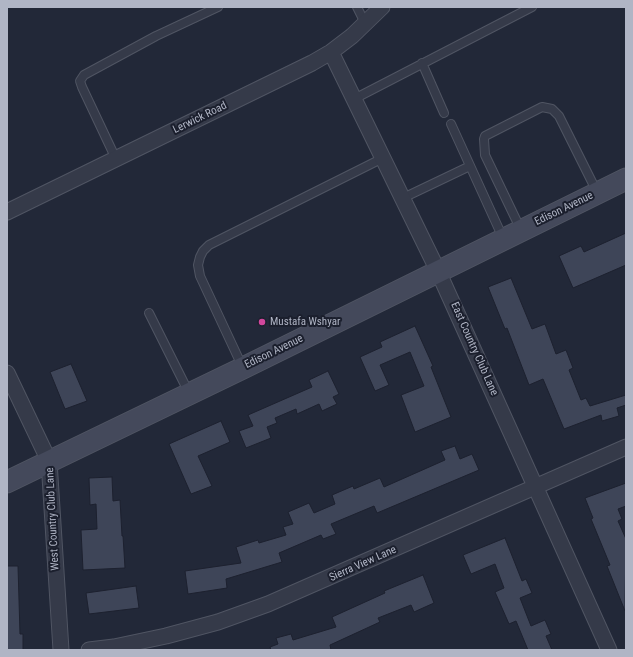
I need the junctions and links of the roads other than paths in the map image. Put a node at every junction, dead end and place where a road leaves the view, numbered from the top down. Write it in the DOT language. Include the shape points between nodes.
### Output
graph roads {
  1 [pos="218,7"];
  2 [pos="357,7"];
  3 [pos="382,7"];
  4 [pos="532,7"];
  5 [pos="365,23"];
  6 [pos="331,52"];
  7 [pos="422,64"];
  8 [pos="354,99"];
  9 [pos="444,113"];
  10 [pos="451,124"];
  11 [pos="383,158"];
  12 [pos="116,159"];
  13 [pos="470,166"];
  14 [pos="626,179"];
  15 [pos="598,193"];
  16 [pos="403,198"];
  17 [pos="7,212"];
  18 [pos="512,235"];
  19 [pos="438,271"];
  20 [pos="149,313"];
  21 [pos="243,368"];
  22 [pos="7,373"];
  23 [pos="189,394"];
  24 [pos="626,447"];
  25 [pos="49,461"];
  26 [pos="7,482"];
  27 [pos="535,487"];
  28 [pos="61,650"];
  29 [pos="89,650"];
  30 [pos="609,650"];
  1 -- 12 [label="lane" via="156,36 84,75 80,81 82,87"];
  2 -- 5 [label="lane"];
  3 -- 5 [label="street, Lerwick Road"];
  4 -- 7 [label="lane"];
  5 -- 6 [label="street, Lerwick Road"];
  6 -- 8 [label="street, East Country Club Lane"];
  6 -- 12 [label="street, Lerwick Road"];
  7 -- 8 [label="lane"];
  7 -- 9 [label="lane"];
  8 -- 11 [label="street, East Country Club Lane"];
  10 -- 13 [label="lane"];
  11 -- 16 [label="street, East Country Club Lane"];
  11 -- 21 [label="lane" via="209,245 203,251 198,265 200,276"];
  12 -- 17 [label="street, Lerwick Road"];
  13 -- 16 [label="lane"];
  13 -- 18 [label="lane"];
  14 -- 15 [label="street, Edison Avenue"];
  15 -- 18 [label="street, Edison Avenue"];
  15 -- 18 [label="lane" via="559,116 552,109 542,107 485,136 484,139 485,155"];
  16 -- 19 [label="street, East Country Club Lane"];
  18 -- 19 [label="street, Edison Avenue"];
  19 -- 21 [label="street, Edison Avenue"];
  19 -- 27 [label="street, East Country Club Lane"];
  20 -- 23 [label="lane"];
  21 -- 23 [label="street, Edison Avenue"];
  22 -- 25 [label="street, West Country Club Lane"];
  23 -- 25 [label="street, Edison Avenue"];
  24 -- 27 [label="street, Sierra View Lane"];
  25 -- 26 [label="street, Edison Avenue"];
  25 -- 28 [label="street, West Country Club Lane"];
  27 -- 29 [label="street, Sierra View Lane" via="268,604 218,622 166,636"];
  27 -- 30 [label="street, East Country Club Lane"];
}
